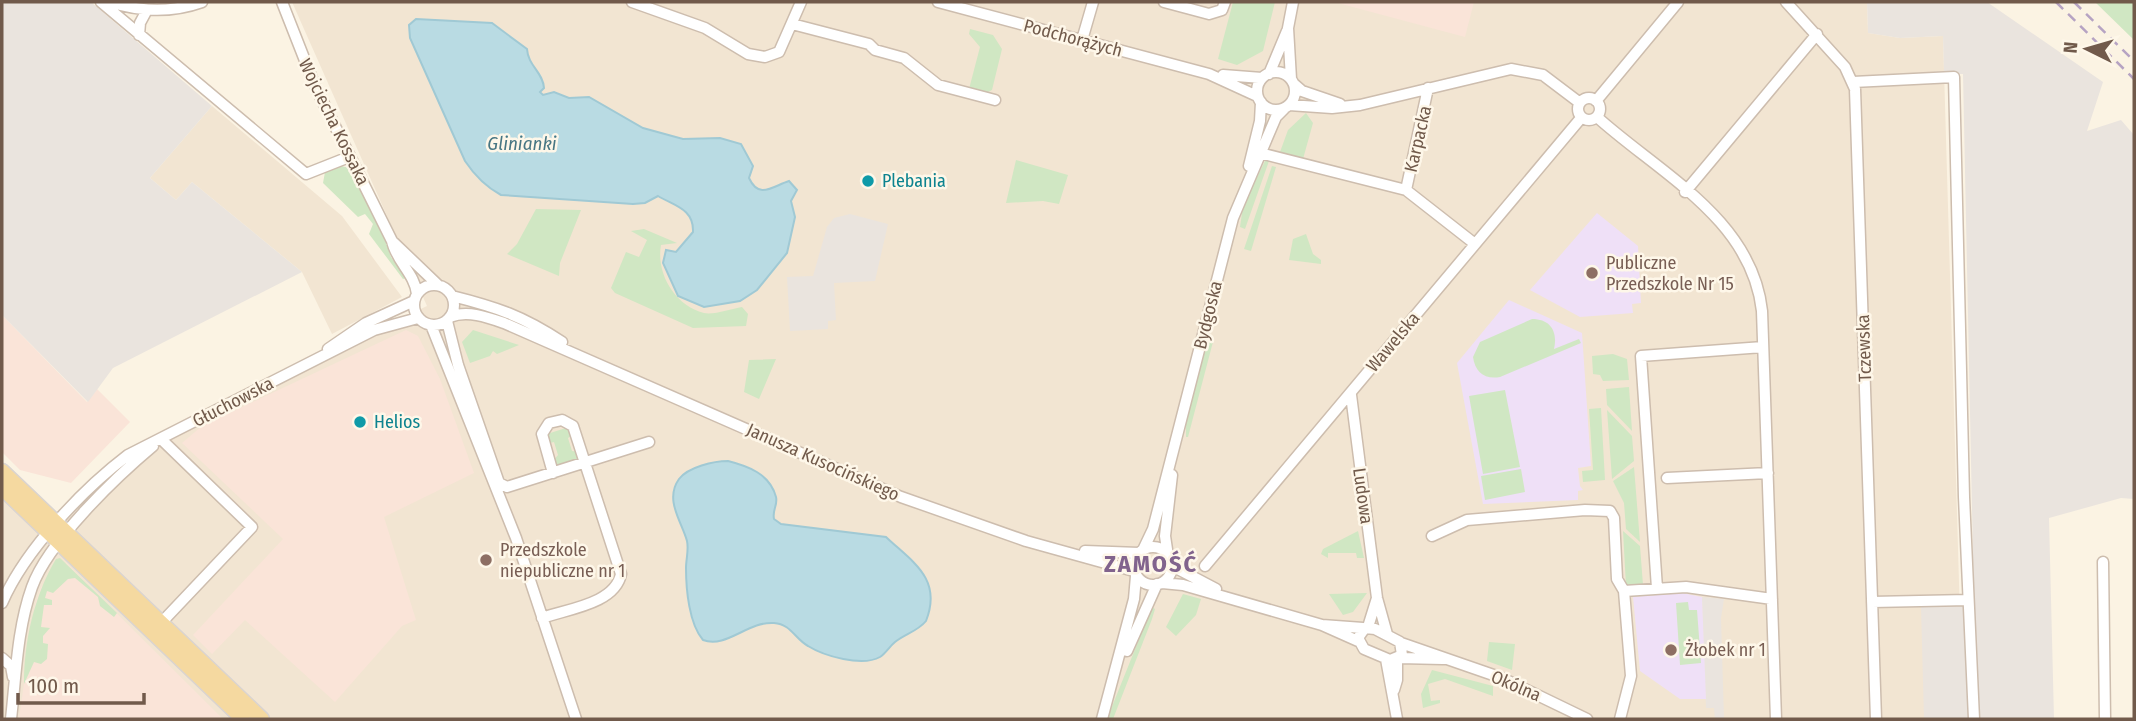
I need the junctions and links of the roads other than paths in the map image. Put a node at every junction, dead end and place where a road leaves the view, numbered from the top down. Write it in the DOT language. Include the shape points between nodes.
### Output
graph roads {
  1 [pos="101,2"];
  2 [pos="110,2"];
  3 [pos="202,2"];
  4 [pos="282,2"];
  5 [pos="632,2"];
  6 [pos="801,2"];
  7 [pos="938,2"];
  8 [pos="1093,2"];
  9 [pos="1164,2"];
  10 [pos="1225,2"];
  11 [pos="1293,2"];
  12 [pos="1678,2"];
  13 [pos="1786,2"];
  14 [pos="147,10"];
  15 [pos="792,24"];
  16 [pos="1288,28"];
  17 [pos="1817,34"];
  18 [pos="139,35"];
  19 [pos="1082,40"];
  20 [pos="1209,74"];
  21 [pos="1266,76"];
  22 [pos="1292,82"];
  23 [pos="1853,82"];
  24 [pos="1428,88"];
  25 [pos="1259,99"];
  26 [pos="995,100"];
  27 [pos="1596,101"];
  28 [pos="1580,103"];
  29 [pos="1346,106"];
  30 [pos="1286,107"];
  31 [pos="1597,117"];
  32 [pos="1581,118"];
  33 [pos="1260,153"];
  34 [pos="349,157"];
  35 [pos="1406,190"];
  36 [pos="1242,192"];
  37 [pos="1685,192"];
  38 [pos="392,241"];
  39 [pos="1475,244"];
  40 [pos="438,285"];
  41 [pos="452,296"];
  42 [pos="415,297"];
  43 [pos="418,318"];
  44 [pos="449,319"];
  45 [pos="431,326"];
  46 [pos="1763,347"];
  47 [pos="584,357"];
  48 [pos="305,365"];
  49 [pos="1351,395"];
  50 [pos="1177,438"];
  51 [pos="161,439"];
  52 [pos="649,442"];
  53 [pos="586,462"];
  54 [pos="2,471"];
  55 [pos="553,473"];
  56 [pos="1768,473"];
  57 [pos="1667,478"];
  58 [pos="496,484"];
  59 [pos="2,488"];
  60 [pos="58,534"];
  61 [pos="1432,536"];
  62 [pos="1068,551"];
  63 [pos="1141,552"];
  64 [pos="1170,559"];
  65 [pos="2103,562"];
  66 [pos="1205,566"];
  67 [pos="1135,573"];
  68 [pos="1160,584"];
  69 [pos="1657,588"];
  70 [pos="1624,591"];
  71 [pos="1377,598"];
  72 [pos="1772,598"];
  73 [pos="1237,600"];
  74 [pos="1968,600"];
  75 [pos="1872,602"];
  76 [pos="2,603"];
  77 [pos="542,618"];
  78 [pos="161,624"];
  79 [pos="1322,625"];
  80 [pos="1364,625"];
  81 [pos="1387,634"];
  82 [pos="1358,641"];
  83 [pos="1401,643"];
  84 [pos="2,658"];
  85 [pos="1394,659"];
  86 [pos="1415,659"];
  87 [pos="1443,659"];
  88 [pos="1398,672"];
  89 [pos="1111,689"];
  90 [pos="1394,690"];
  91 [pos="14,694"];
  92 [pos="11,719"];
  93 [pos="243,719"];
  94 [pos="262,719"];
  95 [pos="576,719"];
  96 [pos="1102,719"];
  97 [pos="1397,719"];
  98 [pos="1587,719"];
  99 [pos="1620,719"];
  100 [pos="1776,719"];
  101 [pos="1875,719"];
  102 [pos="1974,719"];
  103 [pos="2105,719"];
  1 -- 18 [label="street"];
  2 -- 14 [label="street"];
  3 -- 14 [label="street"];
  4 -- 34 [label="street, Wojciecha Kossaka"];
  5 -- 15 [label="street" via="705,28 754,56 777,54"];
  6 -- 15 [label="street"];
  7 -- 19 [label="street, Podchorążych"];
  8 -- 19 [label="street"];
  9 -- 10 [label="street" via="1212,14 1222,10"];
  11 -- 16 [label="street"];
  12 -- 27 [label="street"];
  13 -- 17 [label="street"];
  14 -- 18 [label="street"];
  15 -- 26 [label="street" via="869,44 904,58 938,85"];
  16 -- 21 [label="street"];
  16 -- 22 [label="street"];
  17 -- 23 [label="street"];
  17 -- 37 [label="street"];
  18 -- 34 [label="street" via="306,174"];
  19 -- 20 [label="street, Podchorążych"];
  20 -- 21 [label="street, Podchorążych"];
  20 -- 25 [label="street, Podchorążych"];
  21 -- 22 [label="street" via="1281,73"];
  21 -- 25 [label="street"];
  22 -- 29 [label="street" via="1302,91"];
  22 -- 30 [label="street" via="1294,96"];
  23 -- 74 [label="street" via="1954,77"];
  23 -- 75 [label="street, Tczewska"];
  24 -- 28 [label="street, Karpacka" via="1521,69 1543,75"];
  24 -- 29 [label="street, Karpacka"];
  24 -- 35 [label="street, Karpacka"];
  25 -- 30 [label="street" via="1273,110"];
  25 -- 36 [label="street, Bydgoska" via="1259,124"];
  27 -- 28 [label="street"];
  27 -- 31 [label="street" via="1600,107"];
  28 -- 32 [label="street"];
  29 -- 30 [label="street, Karpacka"];
  30 -- 33 [label="street, Bydgoska" via="1276,117"];
  31 -- 32 [label="street"];
  31 -- 37 [label="street"];
  32 -- 39 [label="street, Wawelska"];
  33 -- 35 [label="street"];
  33 -- 36 [label="street, Bydgoska"];
  34 -- 38 [label="street, Wojciecha Kossaka"];
  35 -- 39 [label="street"];
  36 -- 50 [label="street, Bydgoska"];
  37 -- 46 [label="street" via="1720,220 1747,258 1760,296"];
  38 -- 40 [label="street, Wojciecha Kossaka"];
  38 -- 42 [label="street, Wojciecha Kossaka" via="395,255 416,285"];
  39 -- 49 [label="street, Wawelska"];
  40 -- 41 [label="street"];
  40 -- 42 [label="street" via="428,286"];
  41 -- 44 [label="street"];
  41 -- 47 [label="street, Janusza Kusocińskiego" via="523,317"];
  42 -- 43 [label="street"];
  42 -- 48 [label="street, Głuchowska" via="366,323"];
  43 -- 45 [label="street"];
  43 -- 48 [label="street, Głuchowska" via="374,331"];
  44 -- 45 [label="street"];
  44 -- 47 [label="street, Janusza Kusocińskiego" via="459,313 497,320"];
  44 -- 58 [label="street" via="458,365"];
  45 -- 58 [label="street"];
  46 -- 56 [label="street"];
  46 -- 69 [label="street" via="1641,356"];
  47 -- 62 [label="street, Janusza Kusocińskiego" via="901,497 1016,538"];
  48 -- 51 [label="street, Głuchowska"];
  49 -- 66 [label="street, Wawelska"];
  49 -- 71 [label="street, Ludowa"];
  50 -- 63 [label="street, Bydgoska" via="1149,541"];
  50 -- 64 [label="street, Bydgoska" via="1166,532"];
  51 -- 60 [label="street, Głuchowska"];
  51 -- 78 [label="street" via="252,527"];
  52 -- 53 [label="street"];
  53 -- 55 [label="street"];
  53 -- 55 [label="street" via="573,426 554,421 542,436"];
  53 -- 77 [label="street" via="621,567 620,579 607,596"];
  54 -- 60 [label="main road"];
  55 -- 58 [label="street" via="507,487"];
  56 -- 57 [label="street"];
  56 -- 72 [label="street"];
  58 -- 77 [label="street"];
  59 -- 60 [label="main road"];
  60 -- 76 [label="street" via="21,569"];
  60 -- 78 [label="main road"];
  60 -- 91 [label="street" via="28,599"];
  60 -- 93 [label="main road"];
  61 -- 70 [label="street" via="1467,520 1610,511 1618,579"];
  62 -- 63 [label="street, Janusza Kusocińskiego"];
  62 -- 67 [label="street, Janusza Kusocińskiego"];
  63 -- 64 [label="street" via="1156,548"];
  63 -- 67 [label="street" via="1134,561"];
  64 -- 68 [label="street" via="1171,571"];
  64 -- 73 [label="street" via="1188,575"];
  65 -- 103 [label="street"];
  67 -- 68 [label="street" via="1143,583"];
  67 -- 89 [label="street" via="1134,599"];
  68 -- 73 [label="street"];
  68 -- 89 [label="street"];
  69 -- 70 [label="street"];
  69 -- 72 [label="street" via="1686,587"];
  70 -- 99 [label="street" via="1631,677"];
  71 -- 80 [label="street, Ludowa"];
  71 -- 81 [label="street, Ludowa"];
  72 -- 100 [label="street"];
  73 -- 79 [label="street"];
  74 -- 75 [label="street"];
  74 -- 102 [label="street"];
  75 -- 101 [label="street, Tczewska"];
  77 -- 95 [label="street"];
  78 -- 94 [label="main road"];
  79 -- 80 [label="street"];
  79 -- 82 [label="street"];
  80 -- 81 [label="street, Okólna"];
  80 -- 82 [label="street, Ludowa"];
  81 -- 83 [label="street, Okólna"];
  82 -- 85 [label="street" via="1364,649"];
  83 -- 85 [label="street" via="1403,650"];
  83 -- 87 [label="street, Okólna"];
  84 -- 91 [label="street" via="11,666"];
  85 -- 86 [label="street, Okólna"];
  85 -- 88 [label="street"];
  85 -- 90 [label="street"];
  86 -- 87 [label="street, Okólna"];
  86 -- 88 [label="street"];
  87 -- 98 [label="street, Okólna" via="1502,678"];
  88 -- 90 [label="street"];
  89 -- 96 [label="street"];
  90 -- 97 [label="street"];
  91 -- 92 [label="street"];
}
